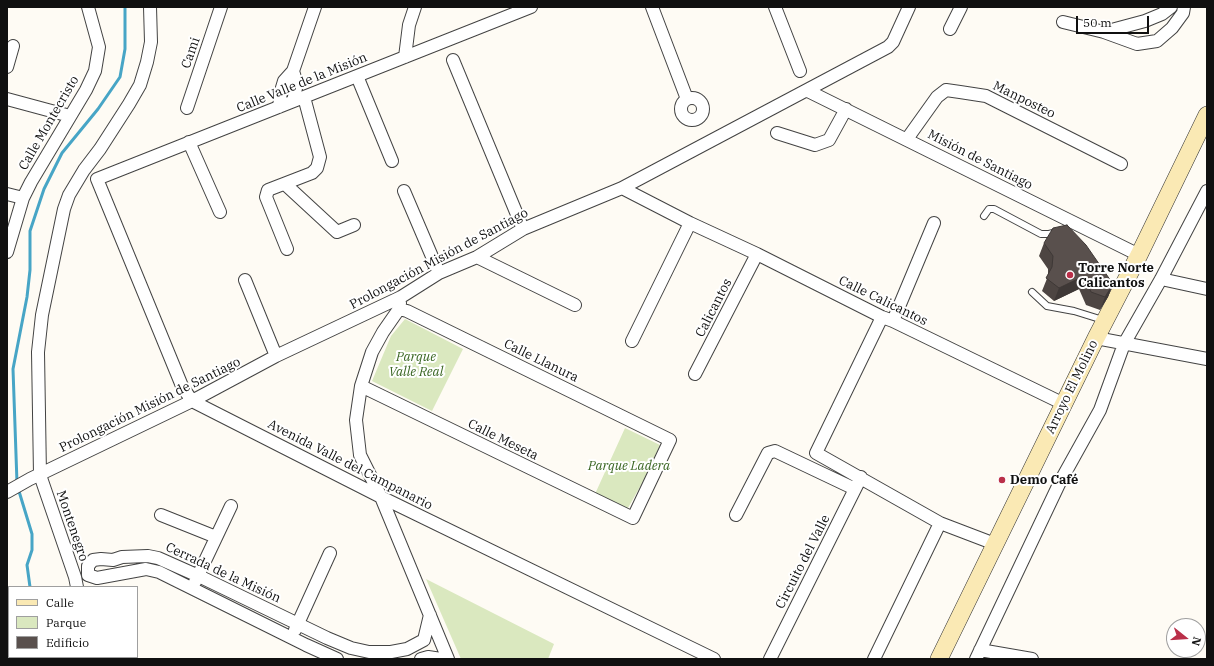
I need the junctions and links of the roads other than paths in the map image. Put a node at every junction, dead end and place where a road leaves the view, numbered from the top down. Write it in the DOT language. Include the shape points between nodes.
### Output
graph roads {
  1 [pos="88,7"];
  2 [pos="150,7"];
  3 [pos="221,7"];
  4 [pos="315,7"];
  5 [pos="415,7"];
  6 [pos="531,7"];
  7 [pos="652,7"];
  8 [pos="775,7"];
  9 [pos="908,7"];
  10 [pos="961,7"];
  11 [pos="1171,7"];
  12 [pos="1184,7"];
  13 [pos="1063,22"];
  14 [pos="950,29"];
  15 [pos="1104,32"];
  16 [pos="13,46"];
  17 [pos="401,58"];
  18 [pos="453,60"];
  19 [pos="7,67"];
  20 [pos="293,71"];
  21 [pos="800,71"];
  22 [pos="358,76"];
  23 [pos="808,91"];
  24 [pos="7,99"];
  25 [pos="298,99"];
  26 [pos="687,99"];
  27 [pos="279,107"];
  28 [pos="187,108"];
  29 [pos="846,109"];
  30 [pos="1207,115"];
  31 [pos="70,116"];
  32 [pos="777,133"];
  33 [pos="907,139"];
  34 [pos="189,142"];
  35 [pos="392,161"];
  36 [pos="1121,164"];
  37 [pos="84,170"];
  38 [pos="96,179"];
  39 [pos="285,184"];
  40 [pos="622,188"];
  41 [pos="404,191"];
  42 [pos="1207,191"];
  43 [pos="7,194"];
  44 [pos="24,198"];
  45 [pos="220,212"];
  46 [pos="984,216"];
  47 [pos="690,223"];
  48 [pos="934,223"];
  49 [pos="354,225"];
  50 [pos="523,229"];
  51 [pos="1063,233"];
  52 [pos="287,249"];
  53 [pos="7,252"];
  54 [pos="757,254"];
  55 [pos="1140,255"];
  56 [pos="477,257"];
  57 [pos="439,274"];
  58 [pos="1161,279"];
  59 [pos="245,280"];
  60 [pos="1207,289"];
  61 [pos="1032,292"];
  62 [pos="400,303"];
  63 [pos="575,305"];
  64 [pos="888,318"];
  65 [pos="1105,320"];
  66 [pos="1096,338"];
  67 [pos="632,341"];
  68 [pos="1124,344"];
  69 [pos="276,356"];
  70 [pos="1207,359"];
  71 [pos="695,374"];
  72 [pos="361,386"];
  73 [pos="192,401"];
  74 [pos="1064,404"];
  75 [pos="35,477"];
  76 [pos="861,477"];
  77 [pos="856,489"];
  78 [pos="7,492"];
  79 [pos="381,497"];
  80 [pos="231,506"];
  81 [pos="161,515"];
  82 [pos="736,515"];
  83 [pos="633,518"];
  84 [pos="940,523"];
  85 [pos="216,538"];
  86 [pos="995,544"];
  87 [pos="330,553"];
  88 [pos="198,575"];
  89 [pos="77,586"];
  90 [pos="192,589"];
  91 [pos="430,615"];
  92 [pos="298,624"];
  93 [pos="292,638"];
  94 [pos="7,655"];
  95 [pos="396,655"];
  96 [pos="978,655"];
  97 [pos="8,659"];
  98 [pos="337,659"];
  99 [pos="421,659"];
  100 [pos="441,659"];
  101 [pos="448,659"];
  102 [pos="714,659"];
  103 [pos="770,659"];
  104 [pos="874,659"];
  105 [pos="939,659"];
  106 [pos="1032,659"];
  1 -- 31 [label="street, Calle Montecristo" via="97,37 99,55 95,71"];
  2 -- 37 [label="street, Prolongación Misión de Santiago" via="151,42 140,85"];
  3 -- 28 [label="street, Cami"];
  4 -- 20 [label="street"];
  5 -- 17 [label="street" via="409,25 402,34"];
  6 -- 17 [label="street, Calle Valle de la Misión"];
  7 -- 26 [label="street"];
  8 -- 21 [label="street"];
  9 -- 23 [label="street, Prolongación Misión de Santiago" via="893,42 888,47"];
  10 -- 14 [label="street"];
  11 -- 15 [label="street" via="1146,21"];
  12 -- 15 [label="street" via="1183,13 1172,28 1157,41 1137,44"];
  13 -- 15 [label="street"];
  16 -- 19 [label="street"];
  17 -- 22 [label="street, Calle Valle de la Misión"];
  18 -- 50 [label="street"];
  20 -- 25 [label="street"];
  20 -- 27 [label="street" via="284,81 280,91"];
  22 -- 25 [label="street, Calle Valle de la Misión"];
  22 -- 35 [label="street"];
  23 -- 29 [label="street, Misión de Santiago"];
  23 -- 40 [label="street, Prolongación Misión de Santiago"];
  24 -- 31 [label="street"];
  25 -- 27 [label="street, Calle Valle de la Misión"];
  25 -- 39 [label="street" via="312,126 320,157 312,174"];
  27 -- 34 [label="street, Calle Valle de la Misión"];
  29 -- 32 [label="street" via="829,140 815,145"];
  29 -- 33 [label="street, Misión de Santiago"];
  30 -- 55 [label="street, Arroyo El Molino"];
  31 -- 44 [label="street, Calle Montecristo"];
  33 -- 36 [label="street, Manposteo" via="937,97 946,90 986,96"];
  33 -- 55 [label="street, Misión de Santiago"];
  34 -- 38 [label="street, Calle Valle de la Misión"];
  34 -- 45 [label="street"];
  37 -- 38 [label="street"];
  37 -- 75 [label="street, Prolongación Misión de Santiago" via="64,209 42,315 38,352"];
  38 -- 73 [label="street" via="182,386"];
  39 -- 49 [label="street" via="338,232"];
  39 -- 52 [label="street" via="268,190 266,197"];
  40 -- 47 [label="street, Calle Calicantos"];
  40 -- 50 [label="street, Prolongación Misión de Santiago"];
  41 -- 57 [label="street"];
  42 -- 58 [label="street"];
  43 -- 44 [label="street"];
  44 -- 53 [label="street, Calle Montecristo"];
  46 -- 51 [label="lane" via="989,209 994,210 1041,234 1059,231"];
  47 -- 54 [label="street, Calle Calicantos"];
  47 -- 67 [label="street"];
  48 -- 64 [label="street"];
  50 -- 56 [label="street, Prolongación Misión de Santiago"];
  54 -- 64 [label="street, Calle Calicantos"];
  54 -- 71 [label="street, Calicantos"];
  55 -- 65 [label="street, Arroyo El Molino" via="1114,294"];
  56 -- 57 [label="street, Prolongación Misión de Santiago"];
  56 -- 63 [label="street"];
  57 -- 62 [label="street, Prolongación Misión de Santiago"];
  58 -- 60 [label="street"];
  58 -- 68 [label="street"];
  59 -- 69 [label="street"];
  61 -- 65 [label="lane" via="1047,306"];
  62 -- 69 [label="street, Prolongación Misión de Santiago"];
  62 -- 72 [label="street" via="372,352"];
  62 -- 83 [label="street, Calle Llanura" via="407,311 670,440"];
  64 -- 74 [label="street, Calle Calicantos"];
  64 -- 76 [label="street" via="816,453"];
  65 -- 66 [label="street, Arroyo El Molino"];
  66 -- 68 [label="street"];
  66 -- 74 [label="street, Arroyo El Molino"];
  68 -- 70 [label="street"];
  68 -- 96 [label="street" via="1100,410 1060,482"];
  69 -- 73 [label="street, Prolongación Misión de Santiago"];
  72 -- 79 [label="street" via="356,420 360,455"];
  72 -- 83 [label="street, Calle Meseta"];
  73 -- 75 [label="street, Prolongación Misión de Santiago"];
  73 -- 79 [label="street, Avenida Valle del Campanario"];
  74 -- 86 [label="street, Arroyo El Molino"];
  75 -- 78 [label="street"];
  75 -- 89 [label="street, Montenegro"];
  76 -- 77 [label="street, Circuito del Valle"];
  76 -- 84 [label="street"];
  77 -- 82 [label="street" via="776,451 768,452"];
  77 -- 103 [label="street, Circuito del Valle"];
  79 -- 91 [label="street"];
  79 -- 102 [label="street, Avenida Valle del Campanario"];
  80 -- 85 [label="street"];
  81 -- 85 [label="street"];
  84 -- 86 [label="street"];
  84 -- 104 [label="street"];
  85 -- 88 [label="street"];
  86 -- 105 [label="street, Arroyo El Molino"];
  87 -- 92 [label="street"];
  88 -- 90 [label="street"];
  88 -- 90 [label="street, Cerrada de la Misión" via="148,556 93,560 88,566 88,575 97,578 146,569 159,572"];
  88 -- 92 [label="street, Cerrada de la Misión"];
  90 -- 93 [label="street, Cerrada de la Misión"];
  91 -- 95 [label="street, Cerrada de la Misión" via="424,640"];
  91 -- 101 [label="street"];
  92 -- 93 [label="street"];
  92 -- 95 [label="street, Cerrada de la Misión" via="351,648"];
  93 -- 98 [label="street, Cerrada de la Misión"];
  94 -- 97 [label="street"];
  96 -- 106 [label="street"];
  99 -- 100 [label="street" via="428,656"];
}
